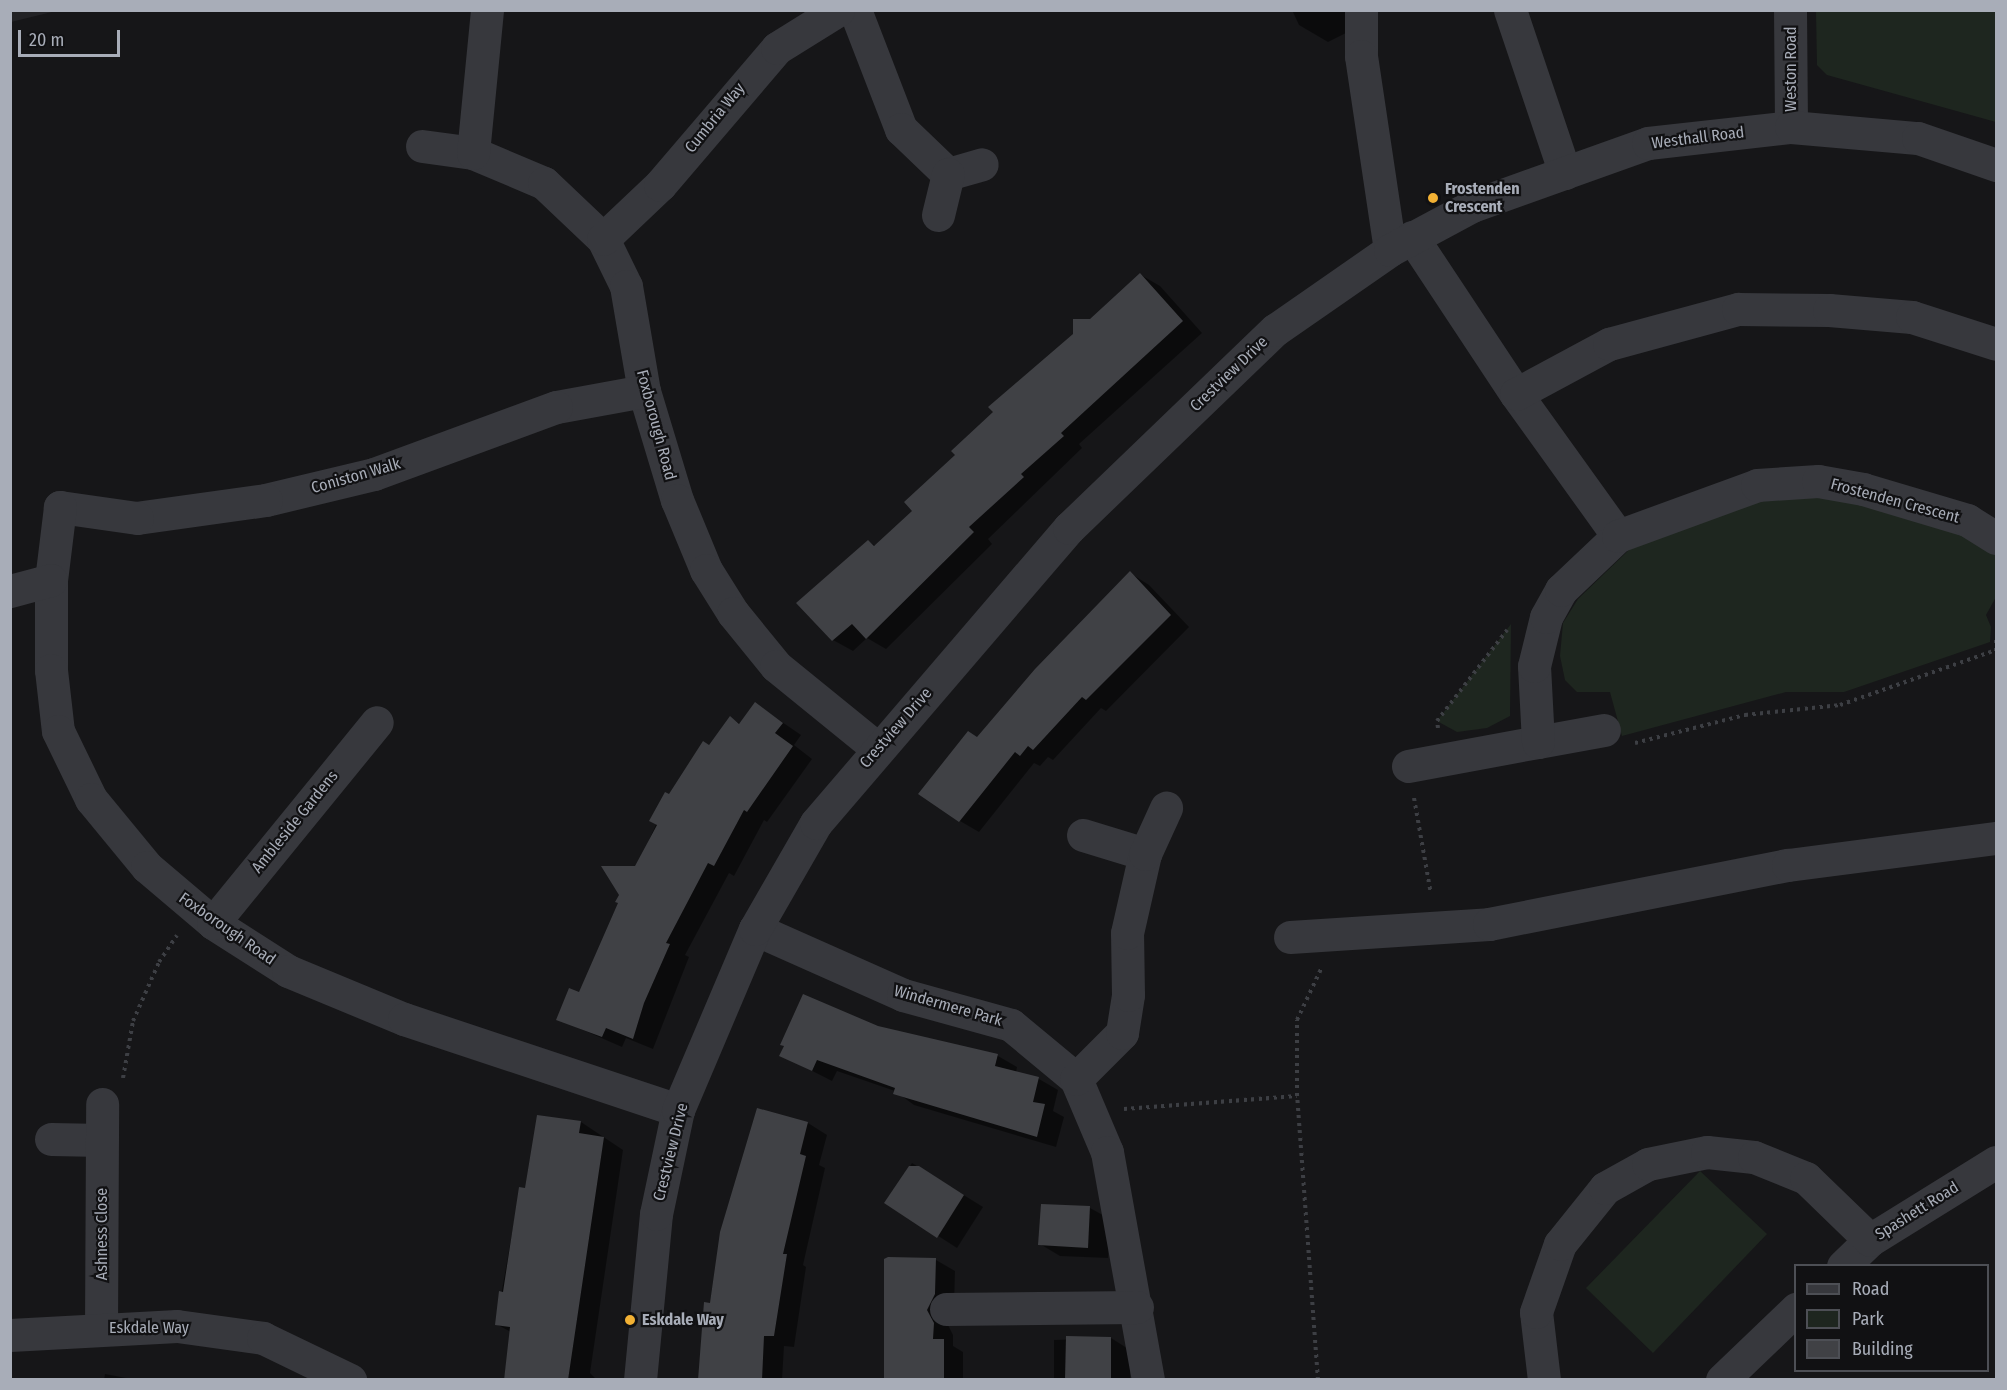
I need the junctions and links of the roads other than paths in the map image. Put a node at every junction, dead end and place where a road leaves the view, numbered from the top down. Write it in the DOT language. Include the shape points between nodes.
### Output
graph roads {
  1 [pos="487,10"];
  2 [pos="838,10"];
  3 [pos="855,10"];
  4 [pos="1361,10"];
  5 [pos="1509,10"];
  6 [pos="1790,10"];
  7 [pos="1791,127"];
  8 [pos="422,146"];
  9 [pos="473,153"];
  10 [pos="982,164"];
  11 [pos="1996,165"];
  12 [pos="1565,173"];
  13 [pos="948,174"];
  14 [pos="938,215"];
  15 [pos="603,239"];
  16 [pos="1401,244"];
  17 [pos="1996,344"];
  18 [pos="644,391"];
  19 [pos="1516,394"];
  20 [pos="60,507"];
  21 [pos="1618,536"];
  22 [pos="1996,538"];
  23 [pos="51,580"];
  24 [pos="10,591"];
  25 [pos="377,722"];
  26 [pos="1604,730"];
  27 [pos="1538,742"];
  28 [pos="878,749"];
  29 [pos="1408,766"];
  30 [pos="1166,808"];
  31 [pos="1083,835"];
  32 [pos="1996,838"];
  33 [pos="1145,854"];
  34 [pos="203,916"];
  35 [pos="755,929"];
  36 [pos="1290,937"];
  37 [pos="1076,1079"];
  38 [pos="102,1104"];
  39 [pos="678,1110"];
  40 [pos="51,1139"];
  41 [pos="102,1140"];
  42 [pos="1996,1162"];
  43 [pos="1870,1240"];
  44 [pos="1845,1264"];
  45 [pos="1137,1307"];
  46 [pos="946,1309"];
  47 [pos="1794,1311"];
  48 [pos="101,1328"];
  49 [pos="10,1335"];
  50 [pos="337,1376"];
  51 [pos="1731,1376"];
  52 [pos="640,1380"];
  53 [pos="1148,1380"];
  54 [pos="1544,1380"];
  1 -- 9 [label="street"];
  2 -- 15 [label="street, Cumbria Way" via="777,48 660,185"];
  3 -- 13 [label="street" via="902,129"];
  4 -- 16 [label="street" via="1361,56"];
  5 -- 12 [label="street"];
  6 -- 7 [label="street, Weston Road"];
  7 -- 11 [label="street, Westhall Road" via="1918,138"];
  7 -- 12 [label="street, Westhall Road" via="1648,143"];
  8 -- 9 [label="street, Foxborough Road"];
  9 -- 15 [label="street, Foxborough Road" via="544,183"];
  10 -- 13 [label="street"];
  12 -- 16 [label="street, Westhall Road" via="1472,206"];
  13 -- 14 [label="street"];
  15 -- 18 [label="street, Foxborough Road" via="626,286"];
  16 -- 19 [label="street"];
  16 -- 28 [label="street, Crestview Drive" via="1275,330 1069,528"];
  17 -- 19 [label="street" via="1912,317 1829,309 1738,309 1609,344"];
  18 -- 20 [label="street, Coniston Walk" via="556,407 374,474 266,500 138,518"];
  18 -- 28 [label="street, Foxborough Road" via="677,500 706,570 733,614 776,666"];
  19 -- 21 [label="street"];
  20 -- 23 [label="street, Foxborough Road"];
  21 -- 22 [label="street, Frostenden Crescent" via="1757,485 1818,481 1863,489 1967,520"];
  21 -- 27 [label="street, Frostenden Crescent" via="1561,590 1546,617 1534,666"];
  23 -- 24 [label="street"];
  23 -- 34 [label="street, Foxborough Road" via="51,670 58,730 91,799 147,867"];
  25 -- 34 [label="street, Ambleside Gardens"];
  26 -- 27 [label="street"];
  27 -- 29 [label="street"];
  28 -- 35 [label="street, Crestview Drive" via="816,823"];
  30 -- 33 [label="street"];
  31 -- 33 [label="street"];
  32 -- 36 [label="street" via="1788,865 1489,924"];
  33 -- 37 [label="street" via="1127,933 1128,995 1122,1033"];
  34 -- 39 [label="street, Foxborough Road" via="288,971 404,1019"];
  35 -- 37 [label="street, Windermere Park" via="903,995 1011,1025"];
  35 -- 39 [label="street, Crestview Drive"];
  37 -- 45 [label="street, Windermere Park" via="1107,1152"];
  38 -- 41 [label="street, Ashness Close"];
  39 -- 52 [label="street, Crestview Drive" via="656,1214"];
  40 -- 41 [label="street"];
  41 -- 48 [label="street, Ashness Close"];
  42 -- 43 [label="street, Spashett Road"];
  43 -- 44 [label="street, Spashett Road"];
  43 -- 54 [label="street" via="1806,1178 1754,1157 1707,1152 1648,1164 1605,1188 1560,1244 1536,1312"];
  45 -- 46 [label="street"];
  45 -- 53 [label="street, Windermere Park"];
  47 -- 51 [label="street"];
  48 -- 49 [label="street, Eskdale Way"];
  48 -- 50 [label="street, Eskdale Way" via="177,1326 263,1338"];
}
